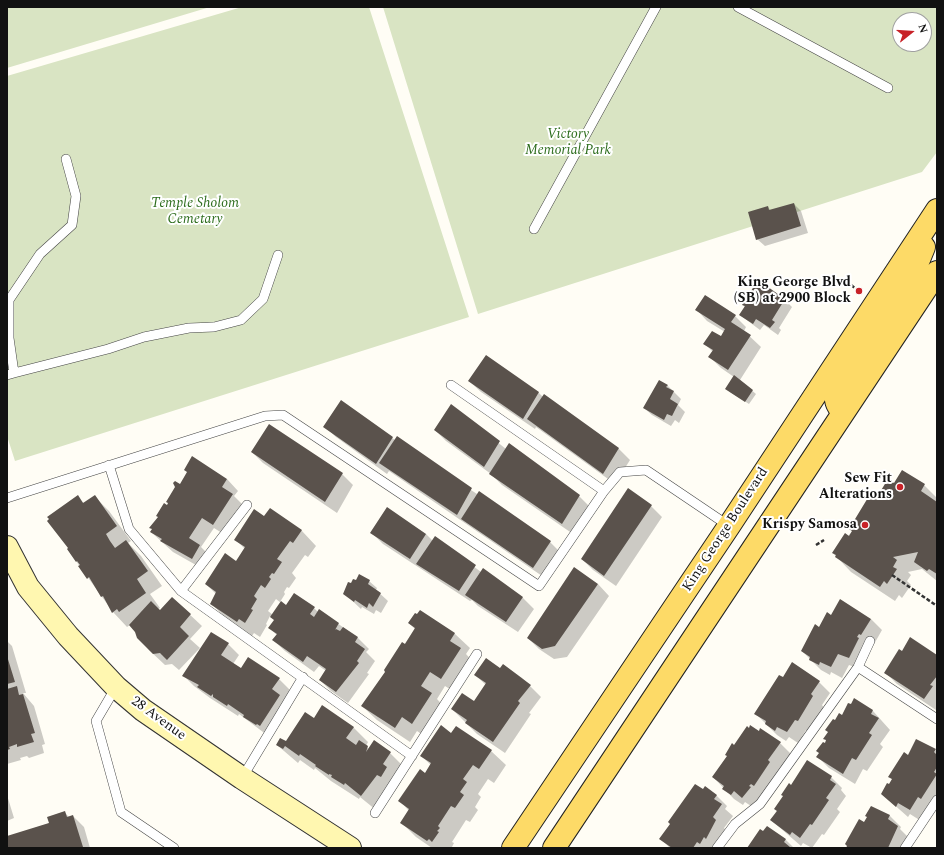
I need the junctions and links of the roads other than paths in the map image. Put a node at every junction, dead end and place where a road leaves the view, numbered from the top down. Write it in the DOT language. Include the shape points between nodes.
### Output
graph roads {
  1 [pos="656,7"];
  2 [pos="738,7"];
  3 [pos="888,88"];
  4 [pos="66,159"];
  5 [pos="937,210"];
  6 [pos="937,214"];
  7 [pos="534,229"];
  8 [pos="278,254"];
  9 [pos="937,272"];
  10 [pos="11,374"];
  11 [pos="451,385"];
  12 [pos="843,412"];
  13 [pos="109,465"];
  14 [pos="604,491"];
  15 [pos="7,498"];
  16 [pos="247,505"];
  17 [pos="729,526"];
  18 [pos="7,547"];
  19 [pos="181,591"];
  20 [pos="870,641"];
  21 [pos="477,654"];
  22 [pos="858,667"];
  23 [pos="302,677"];
  24 [pos="116,687"];
  25 [pos="937,720"];
  26 [pos="412,756"];
  27 [pos="242,778"];
  28 [pos="937,800"];
  29 [pos="375,813"];
  30 [pos="174,848"];
  31 [pos="350,848"];
  32 [pos="513,848"];
  33 [pos="554,848"];
  34 [pos="717,848"];
  35 [pos="904,848"];
  1 -- 7 [label="lane"];
  2 -- 3 [label="lane"];
  4 -- 10 [label="lane" via="76,196 72,225 40,254 9,300"];
  5 -- 17 [label="main road, King George Boulevard"];
  6 -- 12 [label="main road" via="911,279 836,390 837,407"];
  8 -- 10 [label="lane" via="263,299 241,320 214,327 189,328 144,337"];
  9 -- 12 [label="main road"];
  11 -- 14 [label="lane"];
  12 -- 33 [label="main road"];
  13 -- 14 [label="lane" via="265,416 283,415 539,586"];
  13 -- 15 [label="lane"];
  13 -- 19 [label="lane" via="129,529"];
  14 -- 17 [label="lane" via="620,472 646,470"];
  16 -- 19 [label="lane"];
  17 -- 32 [label="main road, King George Boulevard"];
  18 -- 24 [label="street, 28 Avenue" via="28,587 68,636"];
  19 -- 23 [label="lane"];
  20 -- 22 [label="lane"];
  21 -- 26 [label="lane"];
  22 -- 25 [label="lane"];
  22 -- 34 [label="lane" via="760,804 735,824"];
  23 -- 26 [label="lane"];
  23 -- 27 [label="lane"];
  24 -- 27 [label="street, 28 Avenue" via="143,710"];
  24 -- 30 [label="lane" via="96,721 121,812"];
  26 -- 29 [label="lane"];
  27 -- 31 [label="street, 28 Avenue"];
  28 -- 35 [label="lane"];
}
